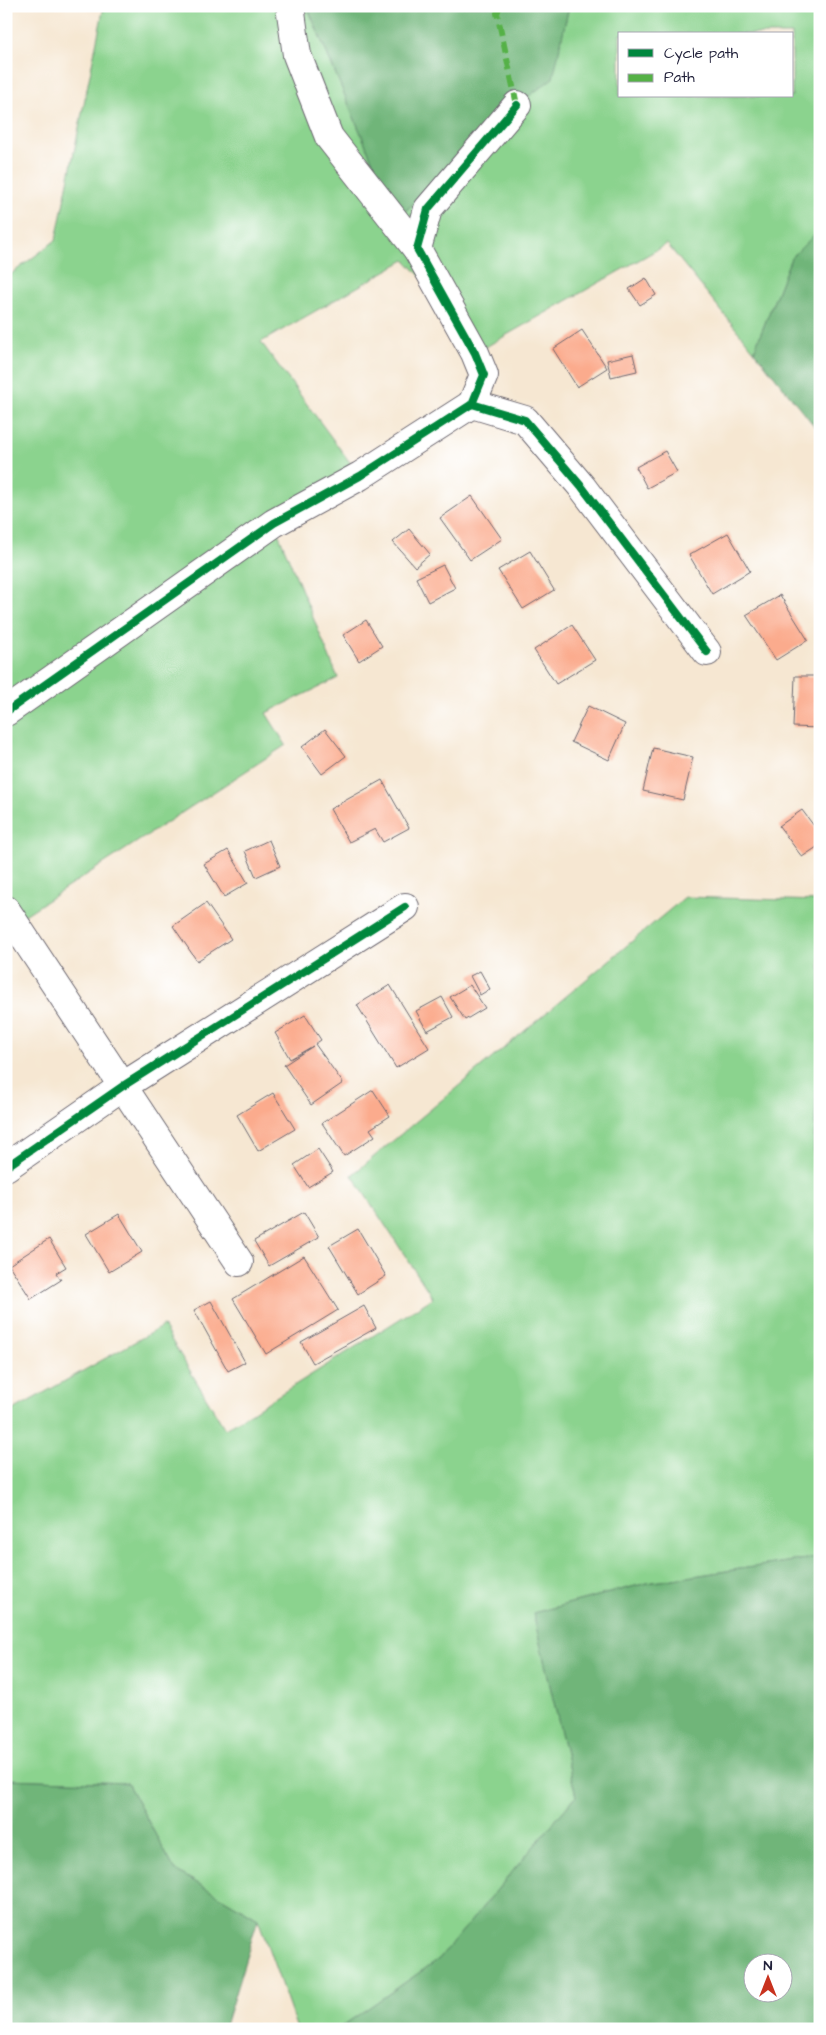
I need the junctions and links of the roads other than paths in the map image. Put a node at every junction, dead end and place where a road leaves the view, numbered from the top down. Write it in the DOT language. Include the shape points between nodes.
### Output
graph roads {
  1 [pos="290,6"];
  2 [pos="517,105"];
  3 [pos="417,249"];
  4 [pos="472,404"];
  5 [pos="707,652"];
  6 [pos="6,712"];
  7 [pos="405,907"];
  8 [pos="6,910"];
  9 [pos="123,1086"];
  10 [pos="6,1167"];
  11 [pos="239,1262"];
  1 -- 3 [label="street" via="296,55 329,137"];
  2 -- 3 [label="street" via="428,209"];
  3 -- 4 [label="street" via="484,375"];
  4 -- 5 [label="street" via="525,420 582,487"];
  4 -- 6 [label="street" via="360,476 274,523"];
  7 -- 9 [label="street"];
  8 -- 9 [label="street"];
  9 -- 10 [label="street"];
  9 -- 11 [label="street"];
}
